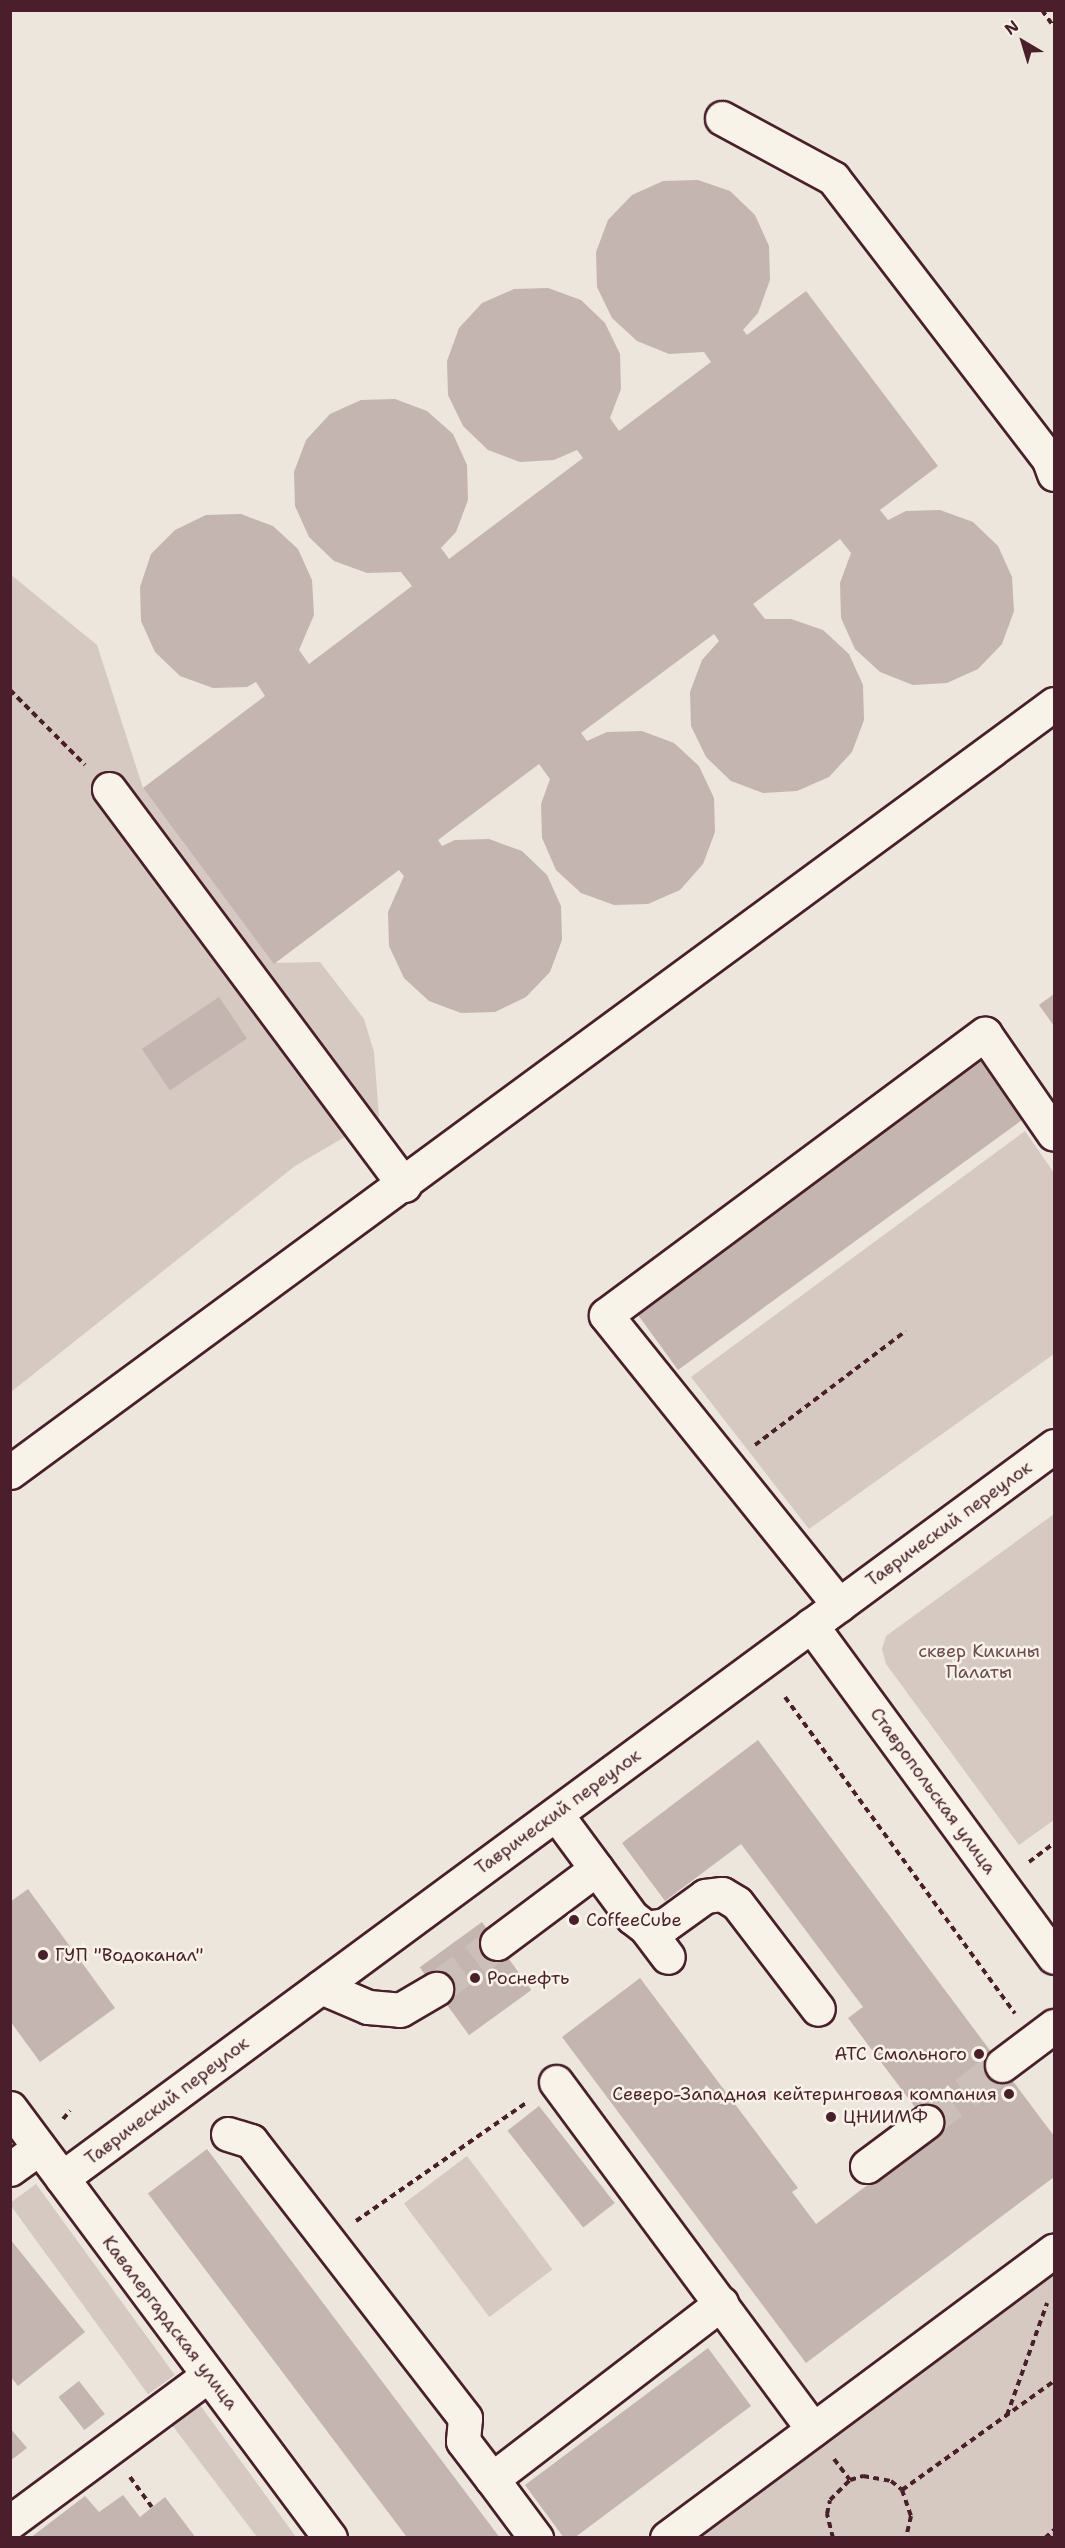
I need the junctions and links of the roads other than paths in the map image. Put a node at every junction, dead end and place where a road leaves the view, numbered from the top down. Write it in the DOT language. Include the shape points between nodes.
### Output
graph roads {
  1 [pos="722,118"];
  2 [pos="1054,474"];
  3 [pos="1054,704"];
  4 [pos="109,789"];
  5 [pos="1054,1134"];
  6 [pos="404,1185"];
  7 [pos="1054,1446"];
  8 [pos="10,1472"];
  9 [pos="839,1605"];
  10 [pos="811,1625"];
  11 [pos="556,1814"];
  12 [pos="596,1869"];
  13 [pos="646,1928"];
  14 [pos="497,1943"];
  15 [pos="668,1957"];
  16 [pos="1054,1957"];
  17 [pos="321,1987"];
  18 [pos="436,1989"];
  19 [pos="818,2009"];
  20 [pos="1045,2033"];
  21 [pos="1002,2066"];
  22 [pos="556,2082"];
  23 [pos="10,2108"];
  24 [pos="926,2122"];
  25 [pos="228,2134"];
  26 [pos="39,2148"];
  27 [pos="867,2166"];
  28 [pos="10,2169"];
  29 [pos="62,2178"];
  30 [pos="1054,2251"];
  31 [pos="721,2303"];
  32 [pos="209,2375"];
  33 [pos="813,2429"];
  34 [pos="492,2479"];
  35 [pos="10,2522"];
  36 [pos="330,2538"];
  37 [pos="536,2538"];
  38 [pos="667,2538"];
  1 -- 2 [label="street" via="833,178 1049,460"];
  3 -- 6 [label="street"];
  4 -- 6 [label="street"];
  5 -- 9 [label="street" via="985,1034 606,1315"];
  6 -- 8 [label="street"];
  7 -- 9 [label="street, Таврический переулок"];
  9 -- 10 [label="street, Таврический переулок"];
  10 -- 11 [label="street, Таврический переулок"];
  10 -- 16 [label="street, Ставропольская улица"];
  11 -- 12 [label="street"];
  11 -- 17 [label="street, Таврический переулок"];
  12 -- 13 [label="street" via="632,1917"];
  12 -- 14 [label="street"];
  13 -- 15 [label="street"];
  13 -- 19 [label="street" via="665,1925 705,1896 722,1894 737,1903"];
  17 -- 18 [label="street" via="368,2007 400,2010"];
  17 -- 29 [label="street, Таврический переулок"];
  20 -- 21 [label="street"];
  22 -- 31 [label="street"];
  23 -- 26 [label="street, Кавалергардская улица"];
  24 -- 27 [label="street"];
  25 -- 34 [label="street" via="251,2141 465,2418 464,2441"];
  26 -- 28 [label="street"];
  26 -- 29 [label="street, Кавалергардская улица"];
  29 -- 32 [label="street, Кавалергардская улица"];
  30 -- 33 [label="street"];
  31 -- 33 [label="street"];
  31 -- 34 [label="street"];
  32 -- 35 [label="street"];
  32 -- 36 [label="street, Кавалергардская улица"];
  33 -- 38 [label="street"];
  34 -- 37 [label="street"];
}
